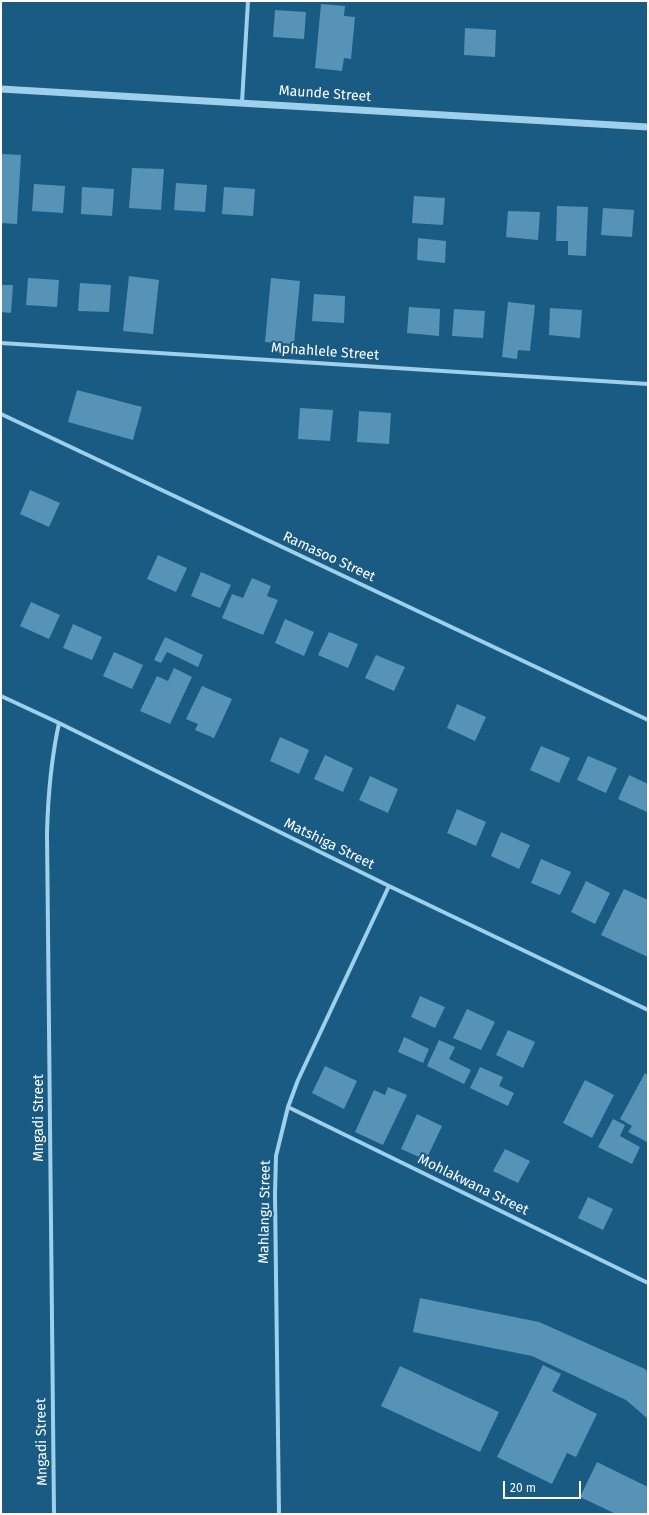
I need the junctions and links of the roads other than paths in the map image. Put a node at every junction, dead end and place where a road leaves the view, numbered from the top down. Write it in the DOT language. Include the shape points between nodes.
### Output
graph roads {
  1 [pos="248,1"];
  2 [pos="1,89"];
  3 [pos="242,102"];
  4 [pos="648,127"];
  5 [pos="1,343"];
  6 [pos="648,384"];
  7 [pos="1,414"];
  8 [pos="1,696"];
  9 [pos="648,720"];
  10 [pos="59,723"];
  11 [pos="389,886"];
  12 [pos="648,1010"];
  13 [pos="288,1107"];
  14 [pos="648,1283"];
  15 [pos="54,1514"];
  16 [pos="280,1514"];
  1 -- 3 [label="street"];
  2 -- 3 [label="street, Maunde Street"];
  3 -- 4 [label="street, Maunde Street"];
  5 -- 6 [label="street, Mphahlele Street"];
  7 -- 9 [label="street, Ramasoo Street"];
  8 -- 10 [label="street, Matshiga Street"];
  10 -- 11 [label="street, Matshiga Street"];
  10 -- 15 [label="street, Mngadi Street" via="50,776 47,834"];
  11 -- 12 [label="street, Matshiga Street"];
  11 -- 13 [label="street, Mahlangu Street"];
  13 -- 14 [label="street, Mohlakwana Street"];
  13 -- 16 [label="street, Mahlangu Street" via="276,1156 275,1194"];
}
